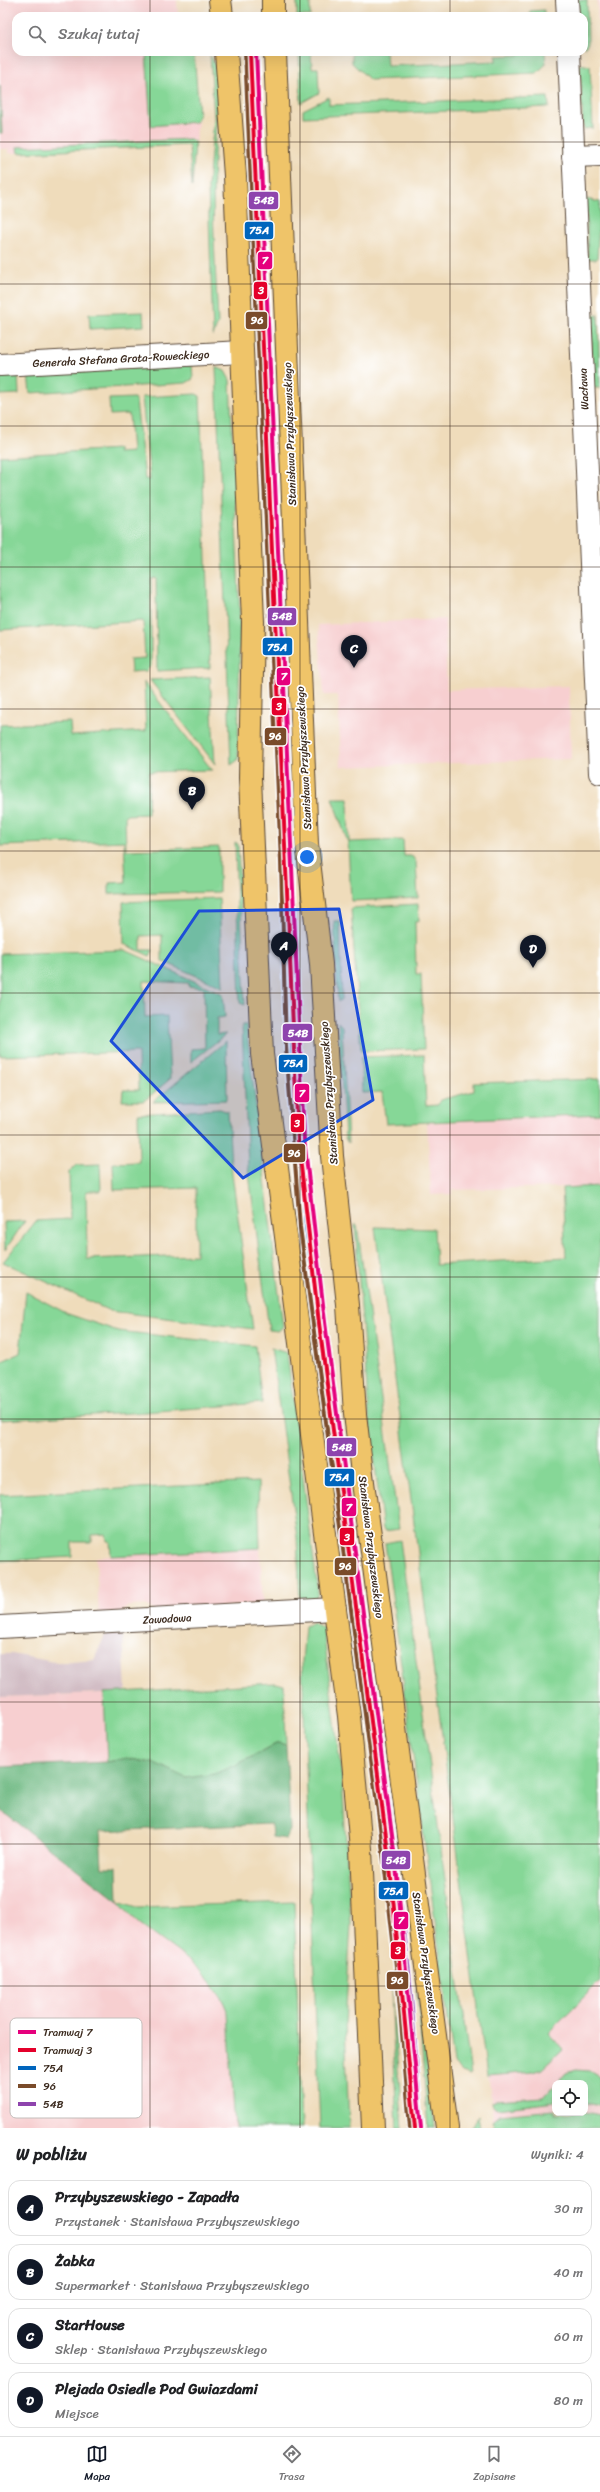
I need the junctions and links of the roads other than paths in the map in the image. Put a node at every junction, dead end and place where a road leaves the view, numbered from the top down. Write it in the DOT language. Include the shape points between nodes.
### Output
graph roads {
  1 [pos="220,0"];
  2 [pos="273,0"];
  3 [pos="567,0"];
  4 [pos="222,12"];
  5 [pos="274,12"];
  6 [pos="568,12"];
  7 [pos="226,56"];
  8 [pos="275,56"];
  9 [pos="569,56"];
  10 [pos="600,155"];
  11 [pos="573,156"];
  12 [pos="242,352"];
  13 [pos="0,365"];
  14 [pos="600,773"];
  15 [pos="335,1609"];
  16 [pos="0,1628"];
  17 [pos="373,2128"];
  18 [pos="447,2128"];
  1 -- 4 [label="main road"];
  2 -- 5 [label="main road"];
  3 -- 6 [label="street"];
  7 -- 12 [label="main road" via="232,113"];
  8 -- 18 [label="main road, Stanisława Przybyszewskiego" via="304,787 321,964 332,1156 363,1482"];
  9 -- 11 [label="street, Wacława"];
  10 -- 11 [label="street"];
  11 -- 14 [label="street, Wacława"];
  12 -- 13 [label="street, Generała Stefana Grota-Roweckiego"];
  12 -- 15 [label="main road" via="253,622 251,811 262,1054"];
  15 -- 16 [label="street, Zawodowa"];
  15 -- 17 [label="main road" via="349,1716 361,1849"];
}
